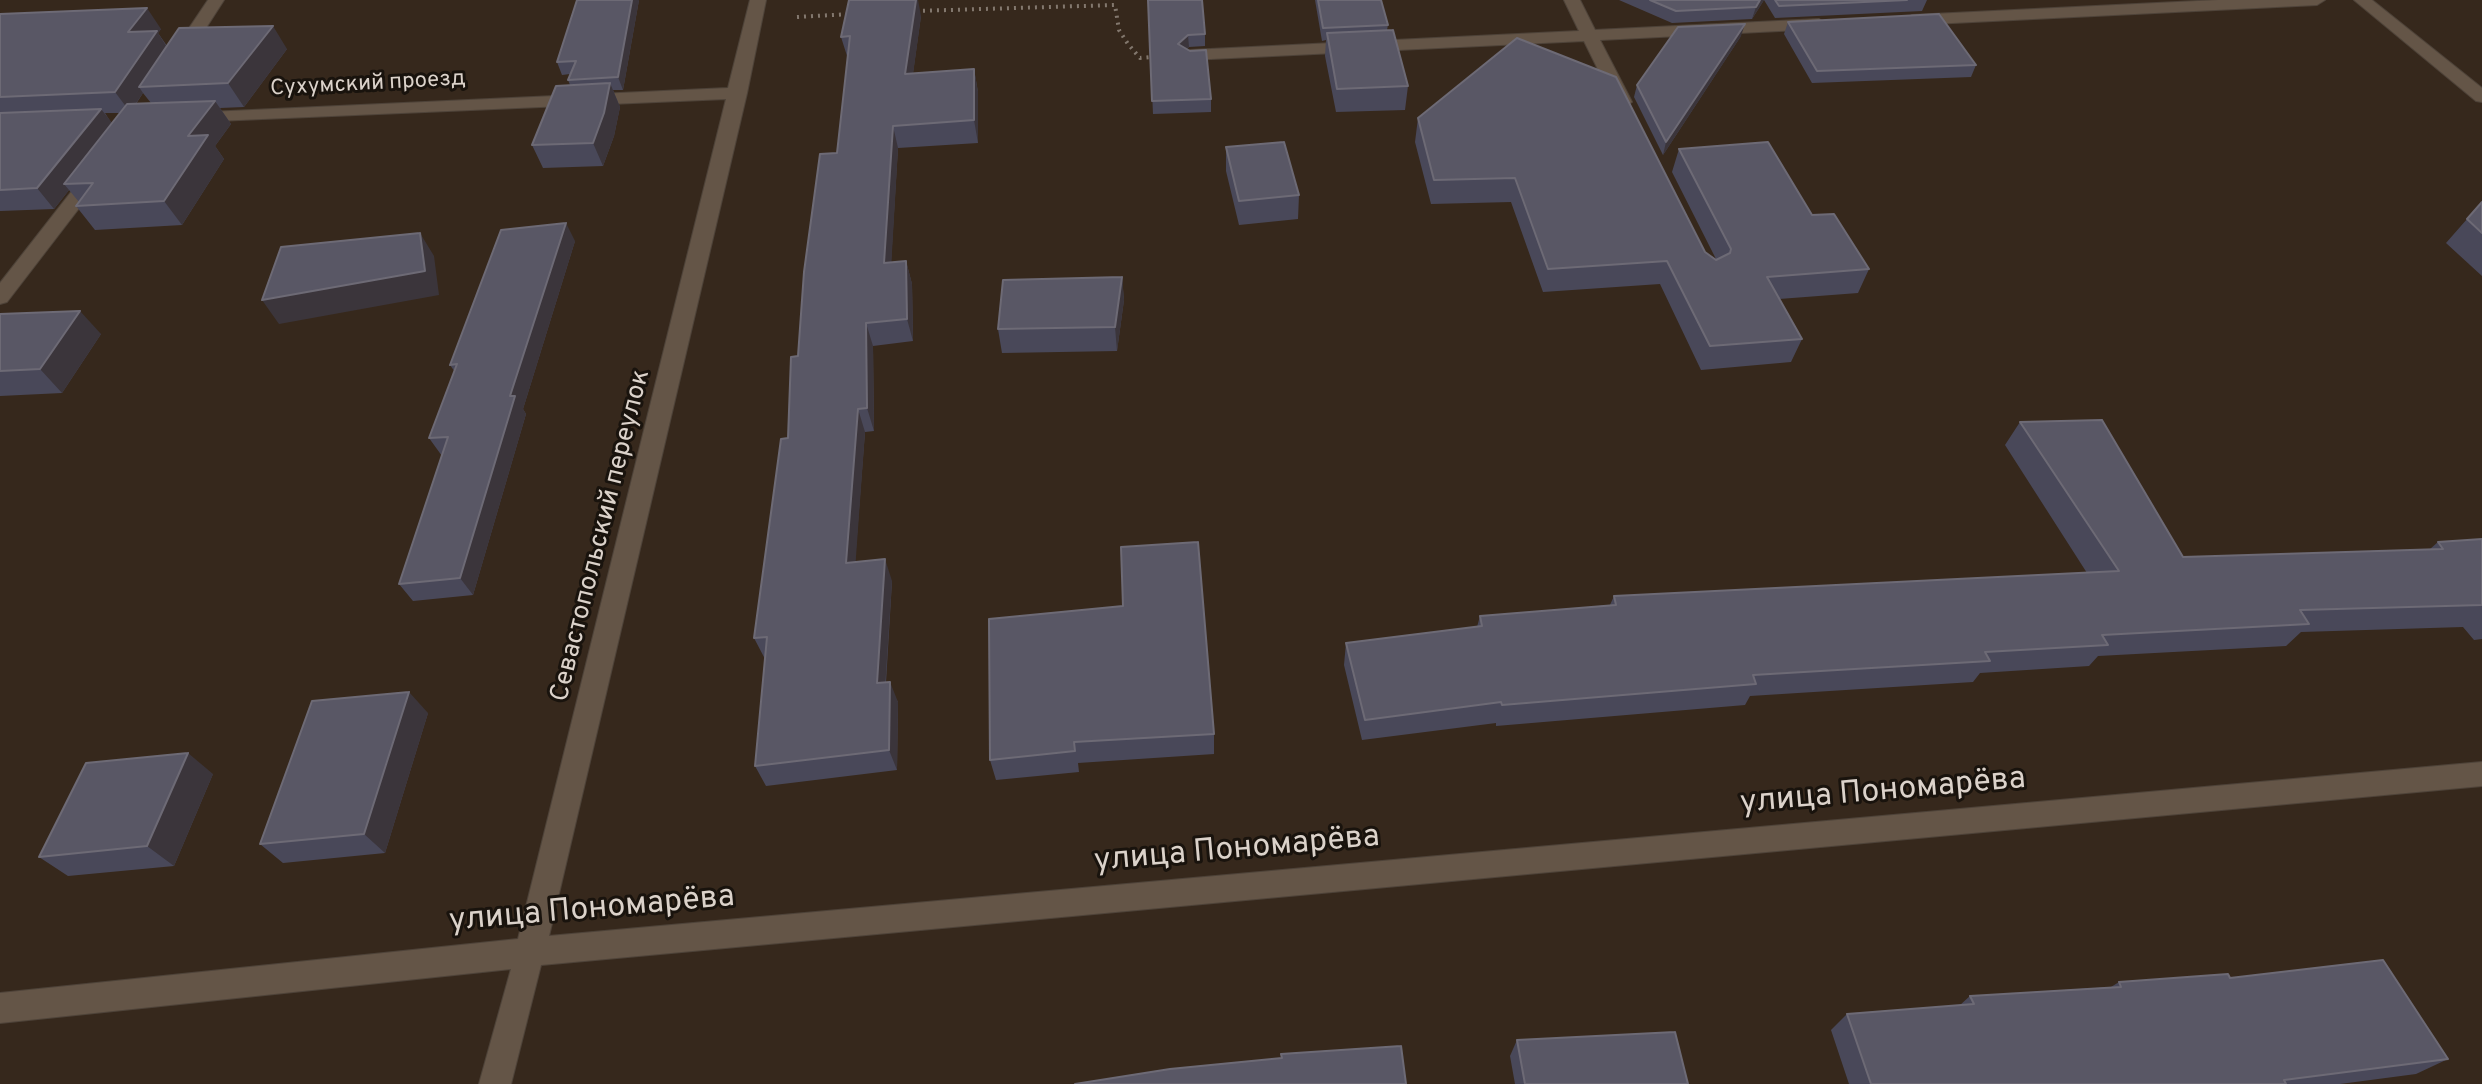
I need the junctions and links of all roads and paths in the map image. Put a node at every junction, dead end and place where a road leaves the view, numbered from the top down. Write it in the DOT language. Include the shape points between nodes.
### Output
graph roads {
  1 [pos="216,0"];
  2 [pos="758,0"];
  3 [pos="1572,0"];
  4 [pos="2317,0"];
  5 [pos="2362,0"];
  6 [pos="906,12"];
  7 [pos="860,14"];
  8 [pos="784,18"];
  9 [pos="1890,21"];
  10 [pos="1843,23"];
  11 [pos="1590,36"];
  12 [pos="1190,55"];
  13 [pos="173,66"];
  14 [pos="738,93"];
  15 [pos="2482,97"];
  16 [pos="169,118"];
  17 [pos="1632,120"];
  18 [pos="110,155"];
  19 [pos="0,297"];
  20 [pos="2482,774"];
  21 [pos="530,952"];
  22 [pos="0,1008"];
  23 [pos="495,1084"];
  1 -- 13 [label="street"];
  2 -- 14 [label="street, Севастопольский переулок"];
  3 -- 11 [label="street"];
  4 -- 9 [label="street"];
  5 -- 15 [label="street"];
  6 -- 12 [label="path" via="1115,5 1119,30 1140,58"];
  7 -- 8 [label="path"];
  10 -- 11 [label="street"];
  11 -- 12 [label="street"];
  11 -- 17 [label="street"];
  14 -- 16 [label="street, Сухумский проезд"];
  14 -- 21 [label="street, Севастопольский переулок"];
  18 -- 19 [label="street"];
  20 -- 21 [label="street, улица Пономарёва"];
  21 -- 22 [label="street, улица Пономарёва"];
  21 -- 23 [label="street, Севастопольский переулок"];
}
